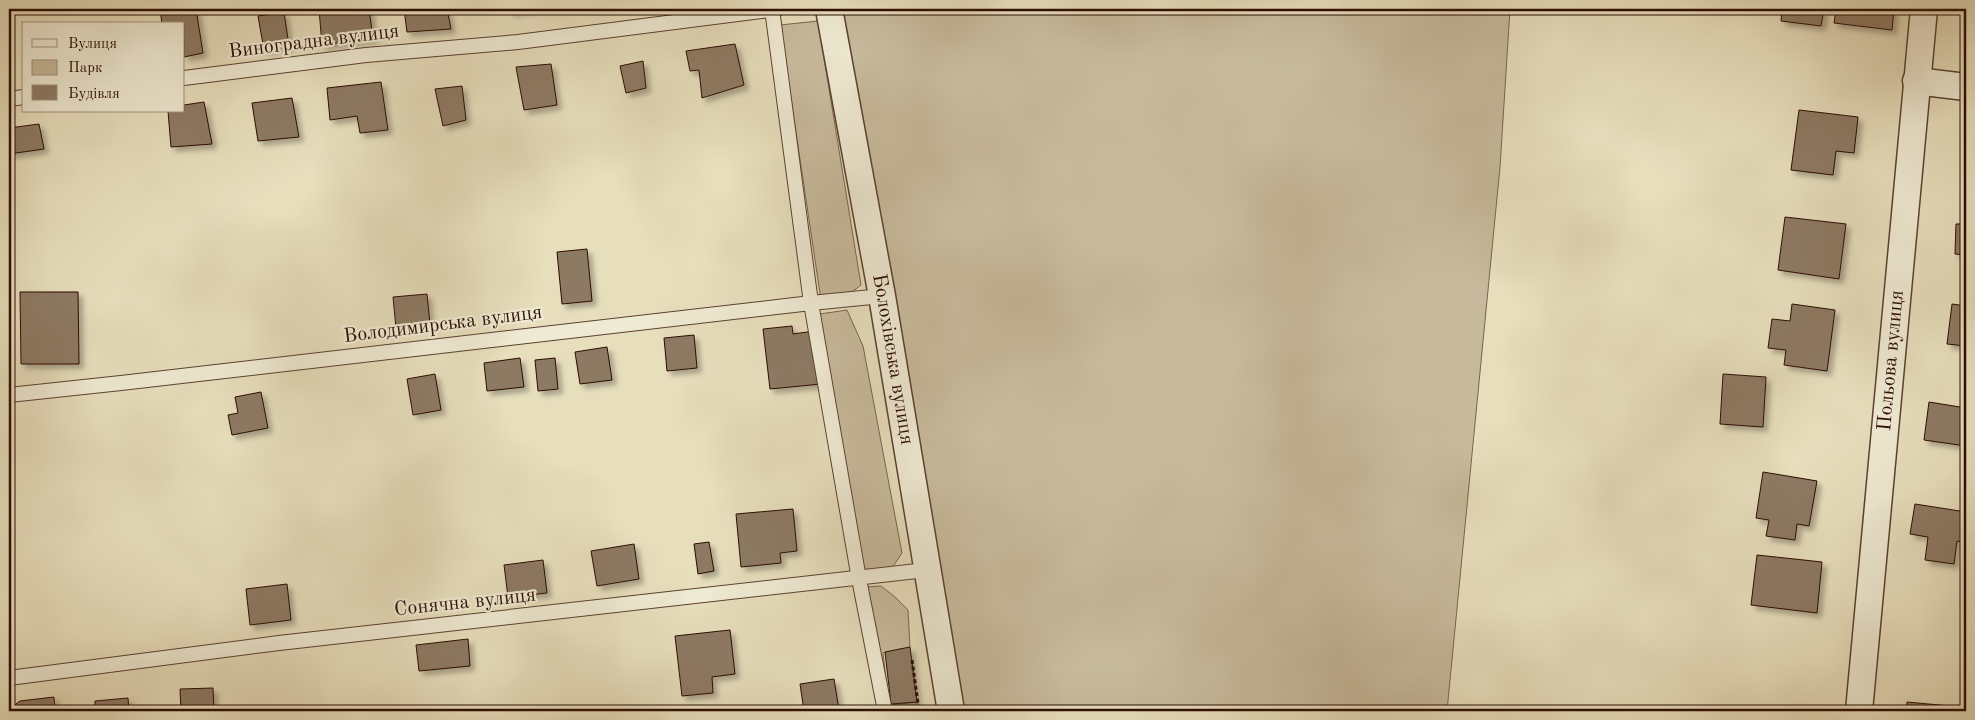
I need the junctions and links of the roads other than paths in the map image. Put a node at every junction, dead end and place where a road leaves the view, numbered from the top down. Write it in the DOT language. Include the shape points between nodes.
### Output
graph roads {
  1 [pos="774,9"];
  2 [pos="829,9"];
  3 [pos="1924,9"];
  4 [pos="185,78"];
  5 [pos="1916,81"];
  6 [pos="1966,88"];
  7 [pos="22,97"];
  8 [pos="9,99"];
  9 [pos="882,296"];
  10 [pos="811,303"];
  11 [pos="9,395"];
  12 [pos="926,570"];
  13 [pos="859,579"];
  14 [pos="9,678"];
  15 [pos="885,711"];
  16 [pos="951,711"];
  17 [pos="1859,711"];
  1 -- 4 [label="lane, Виноградна вулиця"];
  1 -- 10 [label="lane"];
  2 -- 9 [label="street, Болохівська вулиця"];
  3 -- 5 [label="street, Польова вулиця"];
  5 -- 6 [label="street"];
  5 -- 17 [label="street, Польова вулиця"];
  7 -- 8 [label="lane"];
  9 -- 10 [label="lane, Володимирська вулиця"];
  9 -- 12 [label="street, Болохівська вулиця"];
  10 -- 11 [label="lane, Володимирська вулиця"];
  10 -- 13 [label="lane"];
  12 -- 13 [label="lane, Сонячна вулиця"];
  12 -- 16 [label="street, Болохівська вулиця"];
  13 -- 14 [label="lane, Сонячна вулиця" via="279,643"];
  13 -- 15 [label="lane"];
}
